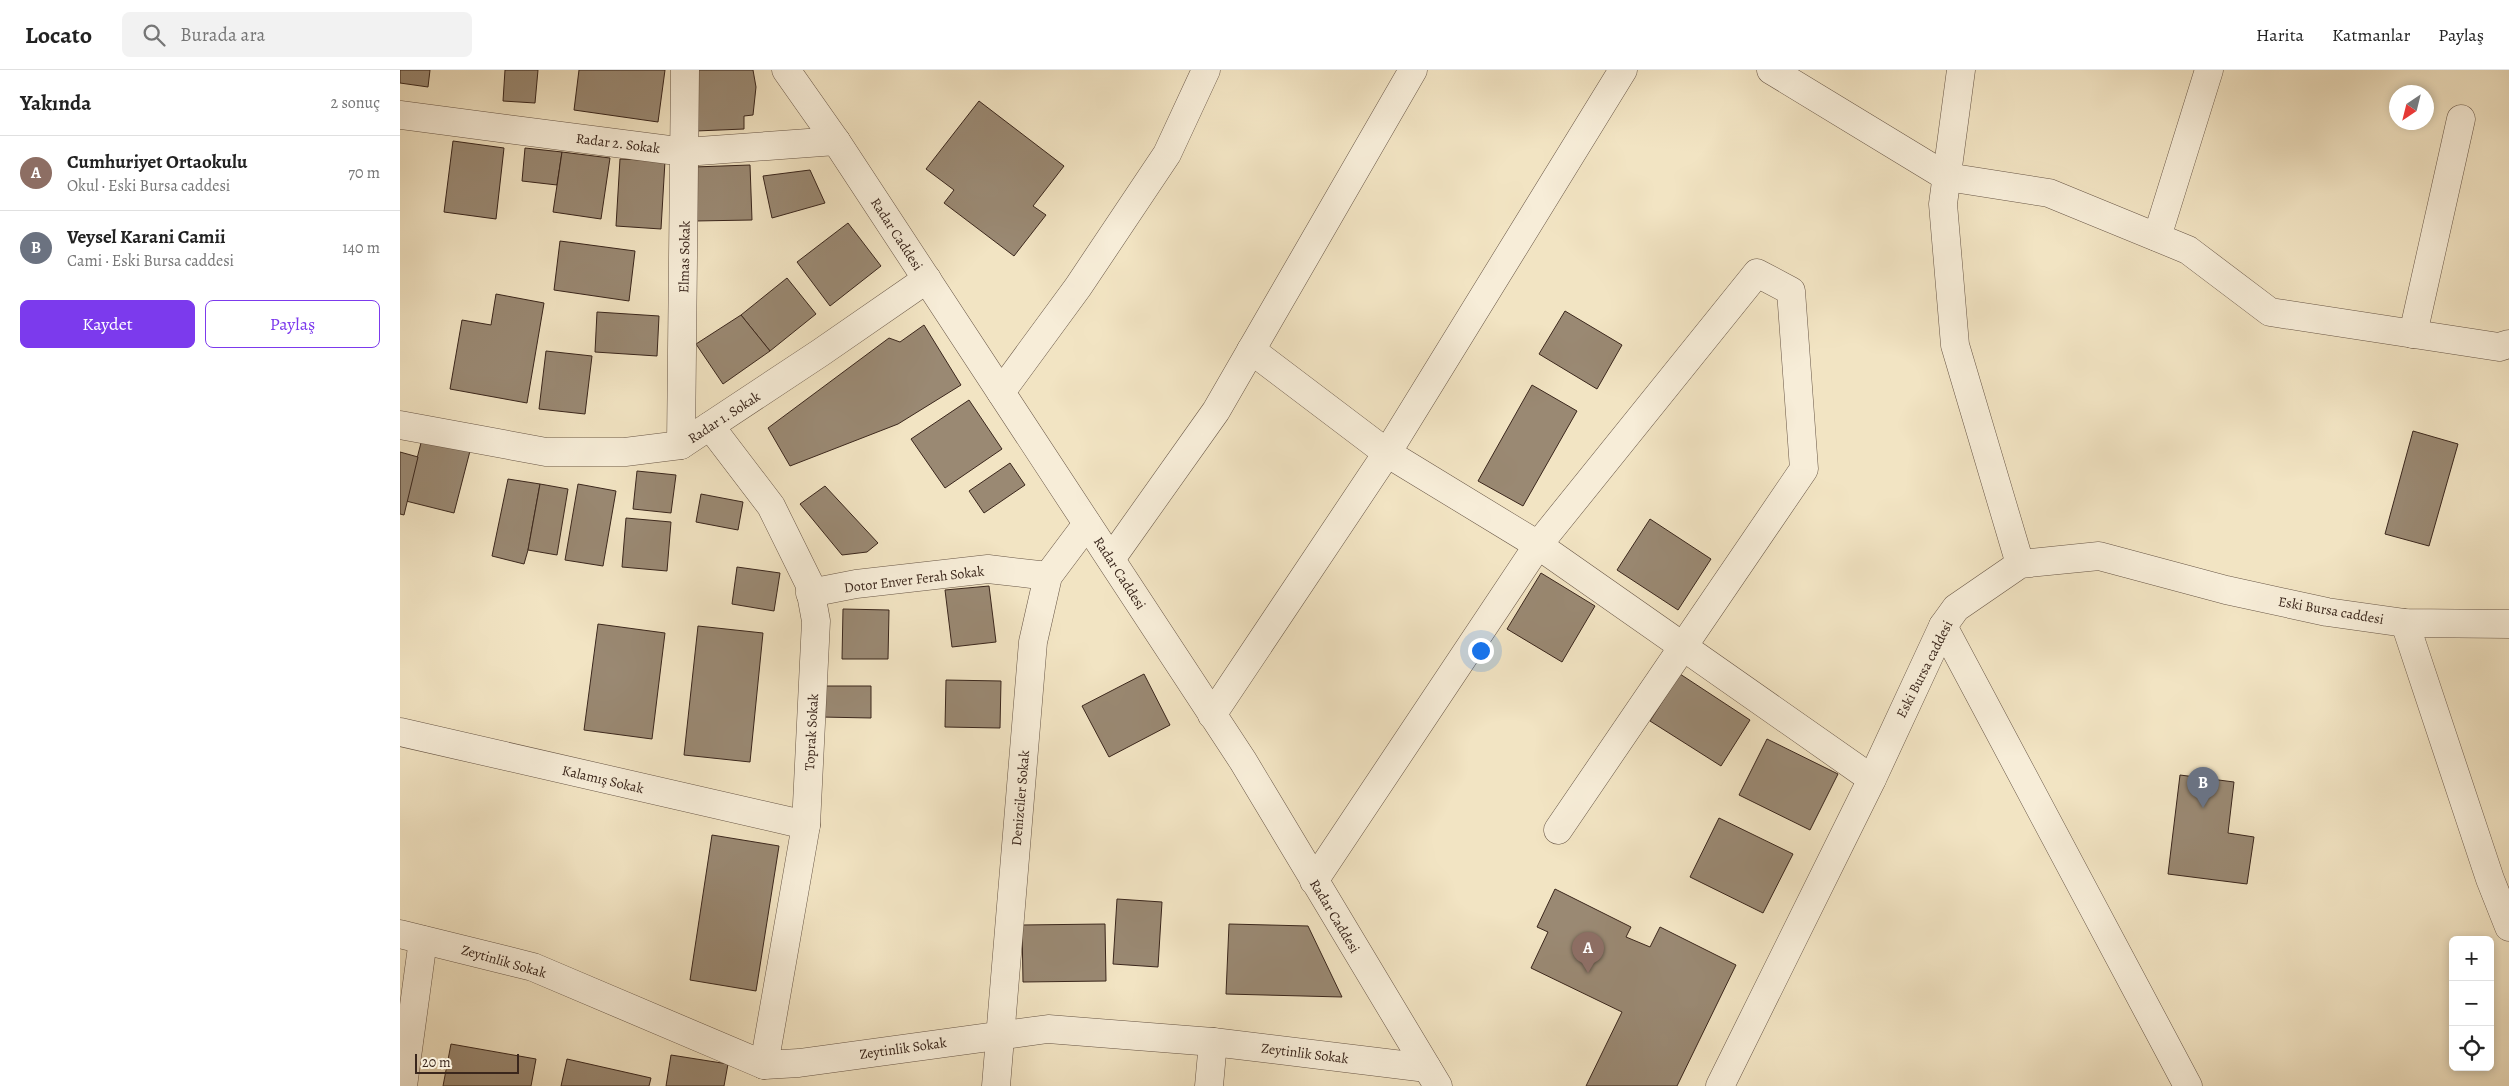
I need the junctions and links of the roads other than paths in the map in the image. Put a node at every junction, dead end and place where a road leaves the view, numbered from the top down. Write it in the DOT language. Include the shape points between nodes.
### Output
graph roads {
  1 [pos="685,70"];
  2 [pos="786,70"];
  3 [pos="1206,70"];
  4 [pos="1414,70"];
  5 [pos="1623,70"];
  6 [pos="1771,70"];
  7 [pos="1961,70"];
  8 [pos="2209,70"];
  9 [pos="400,115"];
  10 [pos="2461,119"];
  11 [pos="836,141"];
  12 [pos="685,152"];
  13 [pos="1947,177"];
  14 [pos="2158,237"];
  15 [pos="927,279"];
  16 [pos="2413,334"];
  17 [pos="2509,344"];
  18 [pos="1251,350"];
  19 [pos="1001,392"];
  20 [pos="400,425"];
  21 [pos="710,426"];
  22 [pos="681,445"];
  23 [pos="1387,454"];
  24 [pos="1087,524"];
  25 [pos="1538,545"];
  26 [pos="1111,559"];
  27 [pos="2020,564"];
  28 [pos="1048,576"];
  29 [pos="810,593"];
  30 [pos="2405,623"];
  31 [pos="2509,624"];
  32 [pos="1943,626"];
  33 [pos="1684,647"];
  34 [pos="1212,715"];
  35 [pos="400,732"];
  36 [pos="1872,779"];
  37 [pos="806,825"];
  38 [pos="1558,830"];
  39 [pos="1314,881"];
  40 [pos="2509,927"];
  41 [pos="412,937"];
  42 [pos="1001,1034"];
  43 [pos="1214,1042"];
  44 [pos="764,1065"];
  45 [pos="798,1075"];
  46 [pos="1432,1077"];
  47 [pos="1732,1080"];
  48 [pos="403,1086"];
  49 [pos="996,1086"];
  50 [pos="1209,1086"];
  51 [pos="2188,1086"];
  1 -- 12 [label="street, Elmas Sokak"];
  2 -- 11 [label="street, Radar Caddesi"];
  3 -- 19 [label="street" via="1167,154 1078,287"];
  4 -- 18 [label="street"];
  5 -- 23 [label="street"];
  6 -- 13 [label="street"];
  7 -- 13 [label="street"];
  8 -- 14 [label="street"];
  9 -- 12 [label="street, Radar 2. Sokak"];
  10 -- 16 [label="street"];
  11 -- 12 [label="street, Radar 2. Sokak"];
  11 -- 15 [label="street, Radar Caddesi"];
  12 -- 22 [label="street, Elmas Sokak"];
  13 -- 14 [label="street" via="2049,193"];
  13 -- 27 [label="street" via="1943,204 1954,345"];
  14 -- 16 [label="street" via="2188,250 2270,312"];
  15 -- 19 [label="street, Radar Caddesi"];
  15 -- 21 [label="street, Radar 1. Sokak"];
  16 -- 17 [label="street" via="2499,347"];
  18 -- 23 [label="street"];
  18 -- 26 [label="street" via="1216,411"];
  19 -- 24 [label="street, Radar Caddesi"];
  20 -- 22 [label="street, Radar 1. Sokak" via="546,452 625,452"];
  21 -- 22 [label="street, Radar 1. Sokak"];
  21 -- 29 [label="street, Toprak Sokak" via="771,506 809,583"];
  23 -- 25 [label="street"];
  23 -- 34 [label="street"];
  24 -- 26 [label="street, Radar Caddesi"];
  24 -- 28 [label="street, Denizciler Sokak"];
  25 -- 33 [label="street"];
  25 -- 33 [label="street" via="1757,273 1791,291 1804,469"];
  25 -- 39 [label="street"];
  26 -- 34 [label="street, Radar Caddesi"];
  27 -- 30 [label="street, Eski Bursa caddesi" via="2099,556 2226,590 2328,612"];
  27 -- 32 [label="street, Eski Bursa caddesi" via="1956,608"];
  28 -- 29 [label="street, Dotor Enver Ferah Sokak" via="988,569 856,584"];
  28 -- 42 [label="street, Denizciler Sokak" via="1033,642"];
  29 -- 37 [label="street, Toprak Sokak" via="816,621"];
  30 -- 31 [label="street, Eski Bursa caddesi"];
  30 -- 40 [label="street" via="2490,880"];
  32 -- 36 [label="street, Eski Bursa caddesi"];
  32 -- 51 [label="street"];
  33 -- 36 [label="street"];
  33 -- 38 [label="street"];
  34 -- 39 [label="street, Radar Caddesi"];
  35 -- 37 [label="street, Kalamış Sokak"];
  36 -- 47 [label="street, Eski Bursa caddesi"];
  37 -- 44 [label="street, Toprak Sokak"];
  39 -- 46 [label="street, Radar Caddesi"];
  41 -- 44 [label="street, Zeytinlik Sokak" via="533,967"];
  41 -- 48 [label="street"];
  42 -- 43 [label="street, Zeytinlik Sokak" via="1048,1029"];
  42 -- 45 [label="street, Zeytinlik Sokak"];
  42 -- 49 [label="street, Denizciler Sokak"];
  43 -- 46 [label="street, Zeytinlik Sokak"];
  43 -- 50 [label="street"];
  44 -- 45 [label="street, Zeytinlik Sokak"];
}
